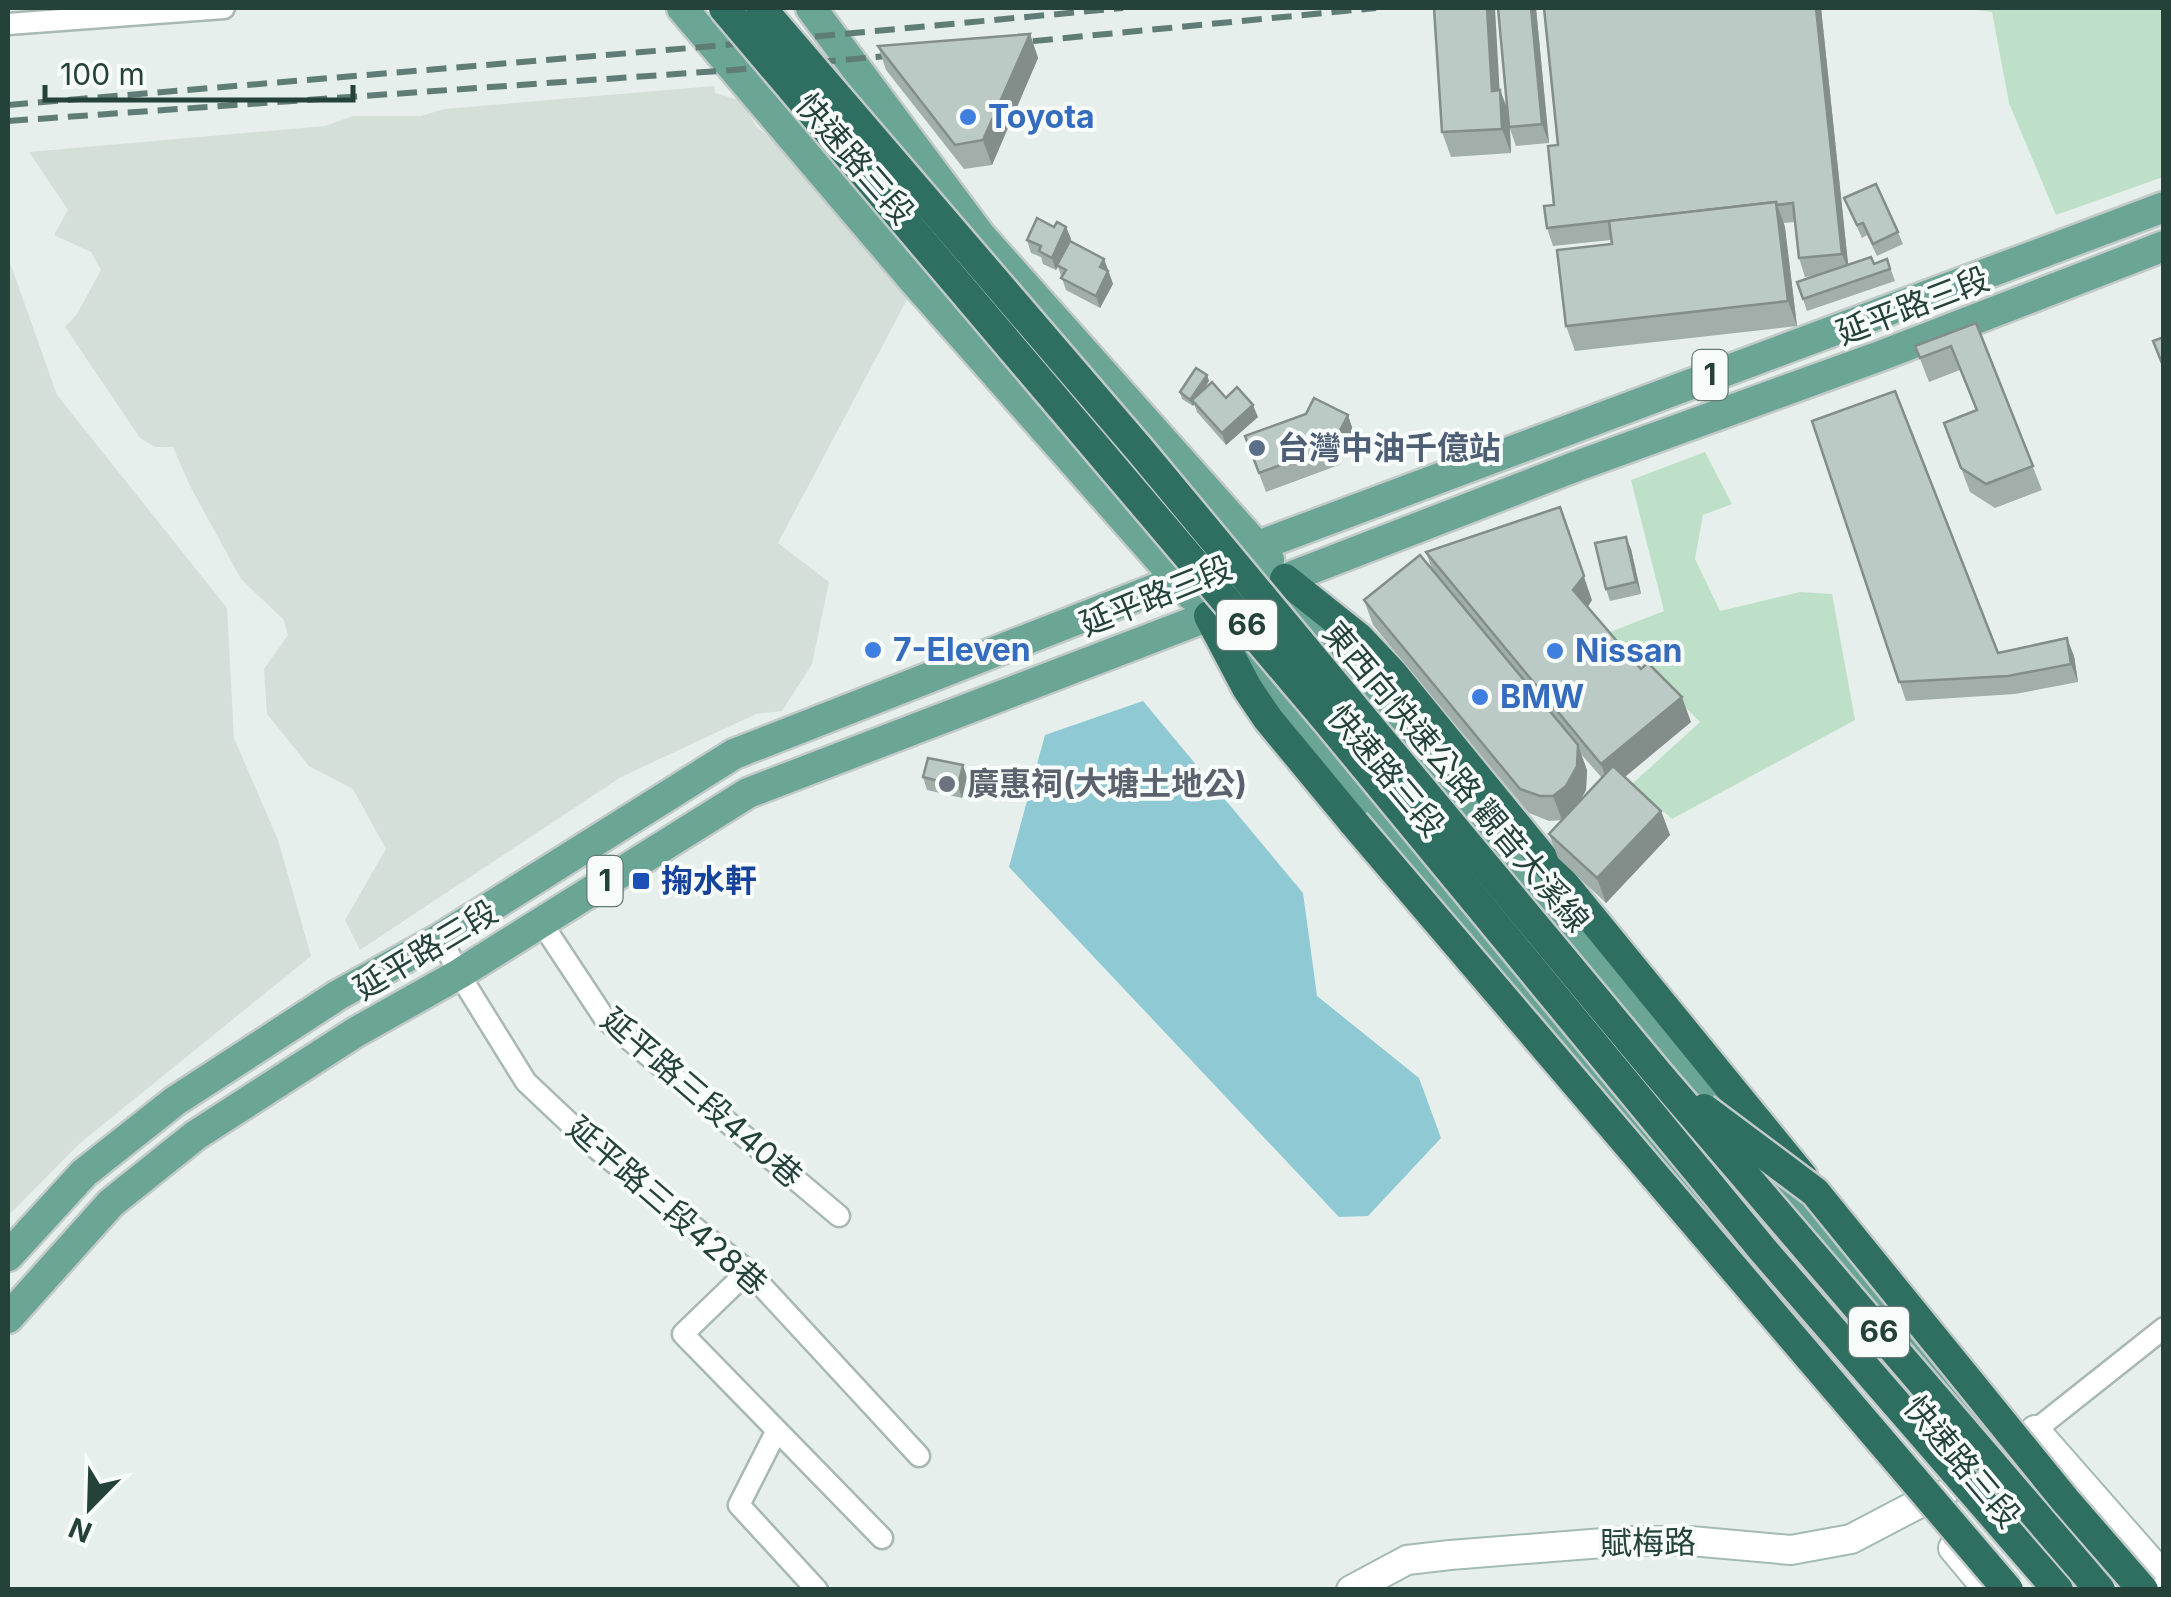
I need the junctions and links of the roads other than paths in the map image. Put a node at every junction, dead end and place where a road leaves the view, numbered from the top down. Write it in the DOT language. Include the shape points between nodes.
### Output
graph roads {
  1 [pos="224,8"];
  2 [pos="682,8"];
  3 [pos="724,8"];
  4 [pos="761,8"];
  5 [pos="811,8"];
  6 [pos="8,24"];
  7 [pos="2164,207"];
  8 [pos="2164,246"];
  9 [pos="1866,317"];
  10 [pos="1880,356"];
  11 [pos="1108,378"];
  12 [pos="1038,423"];
  13 [pos="1566,430"];
  14 [pos="1578,466"];
  15 [pos="1258,546"];
  16 [pos="1285,579"];
  17 [pos="1178,580"];
  18 [pos="1209,616"];
  19 [pos="541,922"];
  20 [pos="441,938"];
  21 [pos="459,974"];
  22 [pos="1658,1074"];
  23 [pos="1814,1192"];
  24 [pos="839,1216"];
  25 [pos="1762,1250"];
  26 [pos="8,1256"];
  27 [pos="748,1271"];
  28 [pos="8,1318"];
  29 [pos="2164,1328"];
  30 [pos="2035,1430"];
  31 [pos="776,1432"];
  32 [pos="2006,1453"];
  33 [pos="918,1456"];
  34 [pos="1930,1500"];
  35 [pos="882,1538"];
  36 [pos="2164,1577"];
  37 [pos="816,1590"];
  38 [pos="1351,1590"];
  39 [pos="1988,1590"];
  40 [pos="2011,1590"];
  41 [pos="2025,1590"];
  42 [pos="2058,1590"];
  43 [pos="2100,1590"];
  44 [pos="2124,1590"];
  45 [pos="2144,1590"];
  1 -- 6 [label="street"];
  2 -- 12 [label="main road, 快速路三段 / 66"];
  3 -- 25 [label="highway, 東西向快速公路 觀音大溪線 / 66, bridge" via="1314,704"];
  4 -- 22 [label="highway, 東西向快速公路 觀音大溪線 / 66, bridge" via="1138,448"];
  5 -- 11 [label="main road, 快速路三段 / 66" via="980,234"];
  7 -- 9 [label="main road, 延平路三段 / 1"];
  8 -- 10 [label="main road, 延平路三段 / 1"];
  9 -- 10 [label="main road"];
  9 -- 13 [label="main road, 延平路三段 / 1"];
  10 -- 14 [label="main road, 延平路三段 / 1"];
  11 -- 12 [label="street"];
  11 -- 15 [label="main road, 快速路三段 / 66"];
  12 -- 17 [label="main road, 快速路三段 / 66"];
  13 -- 14 [label="main road"];
  13 -- 15 [label="main road, 延平路三段 / 1"];
  14 -- 16 [label="main road, 延平路三段 / 1"];
  15 -- 16 [label="main road, 快速路三段 / 66"];
  15 -- 17 [label="main road, 延平路三段 / 1"];
  16 -- 18 [label="main road, 延平路三段 / 1"];
  16 -- 23 [label="highway, bridge" via="1359,638 1446,738"];
  16 -- 32 [label="main road, 快速路三段 / 66"];
  17 -- 18 [label="main road, 快速路三段 / 66"];
  17 -- 20 [label="main road, 延平路三段 / 1" via="734,754"];
  18 -- 19 [label="main road, 延平路三段 / 1" via="748,793"];
  18 -- 34 [label="main road, 快速路三段 / 66"];
  18 -- 40 [label="highway, bridge" via="1268,718"];
  19 -- 21 [label="main road, 延平路三段 / 1"];
  19 -- 24 [label="street, 延平路三段440巷" via="605,1020"];
  20 -- 21 [label="street, 延平路三段428巷"];
  20 -- 26 [label="main road, 延平路三段 / 1" via="338,995 175,1101 84,1174"];
  21 -- 27 [label="street, 延平路三段428巷" via="526,1082"];
  21 -- 28 [label="main road, 延平路三段 / 1" via="196,1135 111,1204"];
  22 -- 23 [label="highway, bridge"];
  22 -- 43 [label="highway, 東西向快速公路 觀音大溪線 / 66, bridge"];
  23 -- 45 [label="highway, bridge"];
  25 -- 40 [label="highway, bridge"];
  25 -- 42 [label="highway, 東西向快速公路 觀音大溪線 / 66, bridge"];
  27 -- 31 [label="street" via="683,1334"];
  27 -- 33 [label="street, 延平路三段428巷"];
  29 -- 30 [label="street"];
  30 -- 32 [label="street"];
  30 -- 36 [label="street"];
  31 -- 35 [label="street"];
  31 -- 37 [label="street" via="739,1505"];
  32 -- 44 [label="main road, 快速路三段 / 66"];
  34 -- 38 [label="street, 賦梅路" via="1852,1538 1791,1550 1644,1541 1450,1554 1408,1560"];
  34 -- 39 [label="street, 快速路三段"];
  34 -- 41 [label="main road, 快速路三段 / 66"];
}
